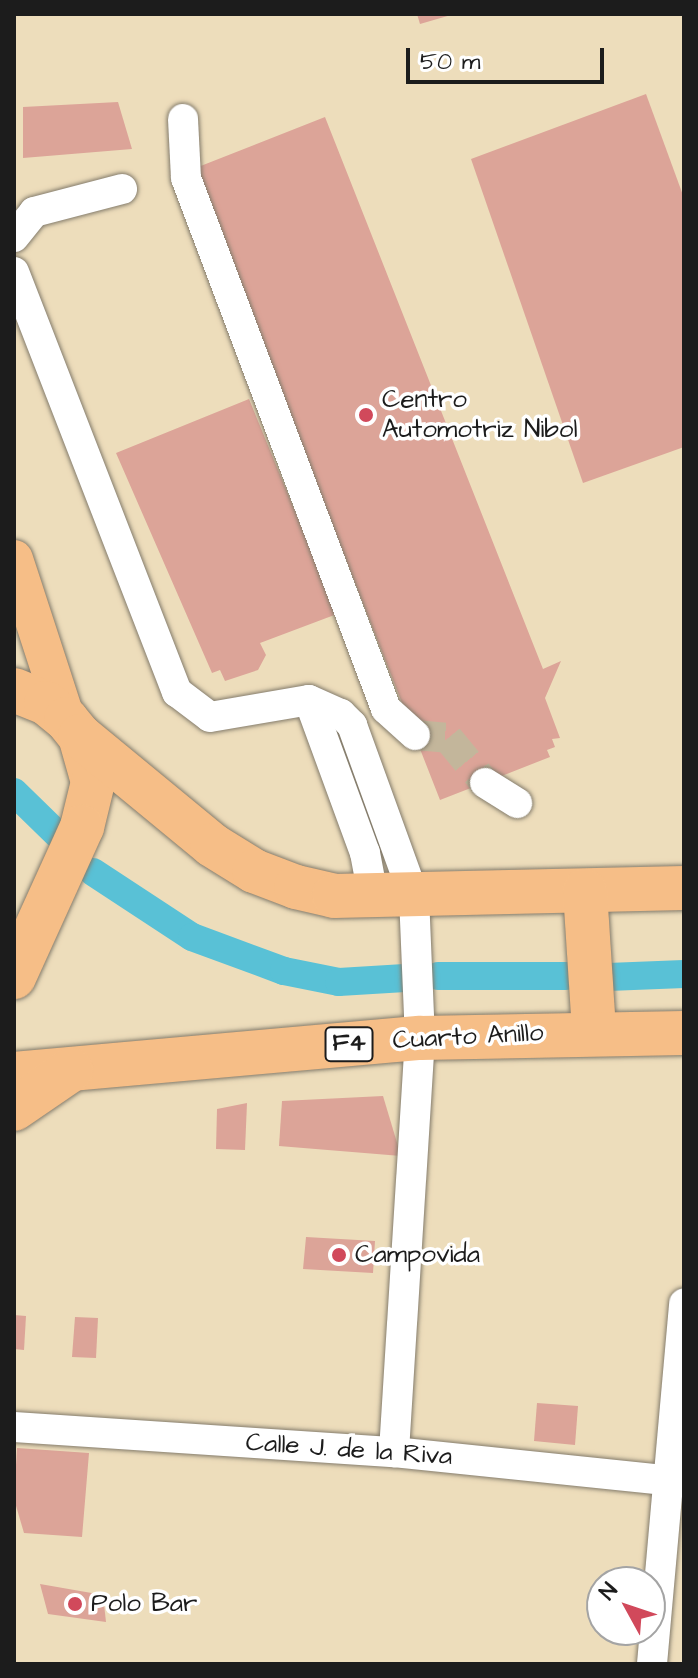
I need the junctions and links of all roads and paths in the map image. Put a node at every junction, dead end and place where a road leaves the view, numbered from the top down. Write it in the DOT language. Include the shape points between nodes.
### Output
graph roads {
  1 [pos="183,119"];
  2 [pos="122,189"];
  3 [pos="14,237"];
  4 [pos="14,272"];
  5 [pos="14,559"];
  6 [pos="14,690"];
  7 [pos="309,700"];
  8 [pos="73,728"];
  9 [pos="415,735"];
  10 [pos="485,783"];
  11 [pos="517,803"];
  12 [pos="684,888"];
  13 [pos="585,891"];
  14 [pos="394,896"];
  15 [pos="14,977"];
  16 [pos="593,1016"];
  17 [pos="419,1022"];
  18 [pos="684,1033"];
  19 [pos="74,1068"];
  20 [pos="14,1074"];
  21 [pos="14,1109"];
  22 [pos="684,1303"];
  23 [pos="14,1427"];
  24 [pos="394,1452"];
  25 [pos="676,1481"];
  26 [pos="652,1664"];
  1 -- 9 [label="street" via="186,178 386,709"];
  2 -- 3 [label="street" via="34,212"];
  4 -- 7 [label="street" via="177,692 210,717"];
  5 -- 8 [label="main road"];
  6 -- 8 [label="highway" via="46,703"];
  7 -- 14 [label="street" via="365,853"];
  7 -- 14 [label="street" via="352,725"];
  8 -- 14 [label="highway" via="146,796 254,871 334,896"];
  8 -- 15 [label="highway" via="93,782 82,827"];
  10 -- 11 [label="street"];
  12 -- 13 [label="highway"];
  13 -- 14 [label="highway"];
  13 -- 16 [label="highway"];
  14 -- 17 [label="street" via="417,957"];
  16 -- 17 [label="highway, Cuarto Anillo / F4"];
  16 -- 18 [label="highway, Cuarto Anillo / F4"];
  17 -- 19 [label="highway, Cuarto Anillo / F4"];
  17 -- 24 [label="street"];
  19 -- 20 [label="highway, Cuarto Anillo / F4"];
  19 -- 21 [label="highway"];
  22 -- 25 [label="street"];
  23 -- 24 [label="street, Calle J. de la Riva"];
  24 -- 25 [label="street, Calle J. de la Riva"];
  25 -- 26 [label="street"];
}
